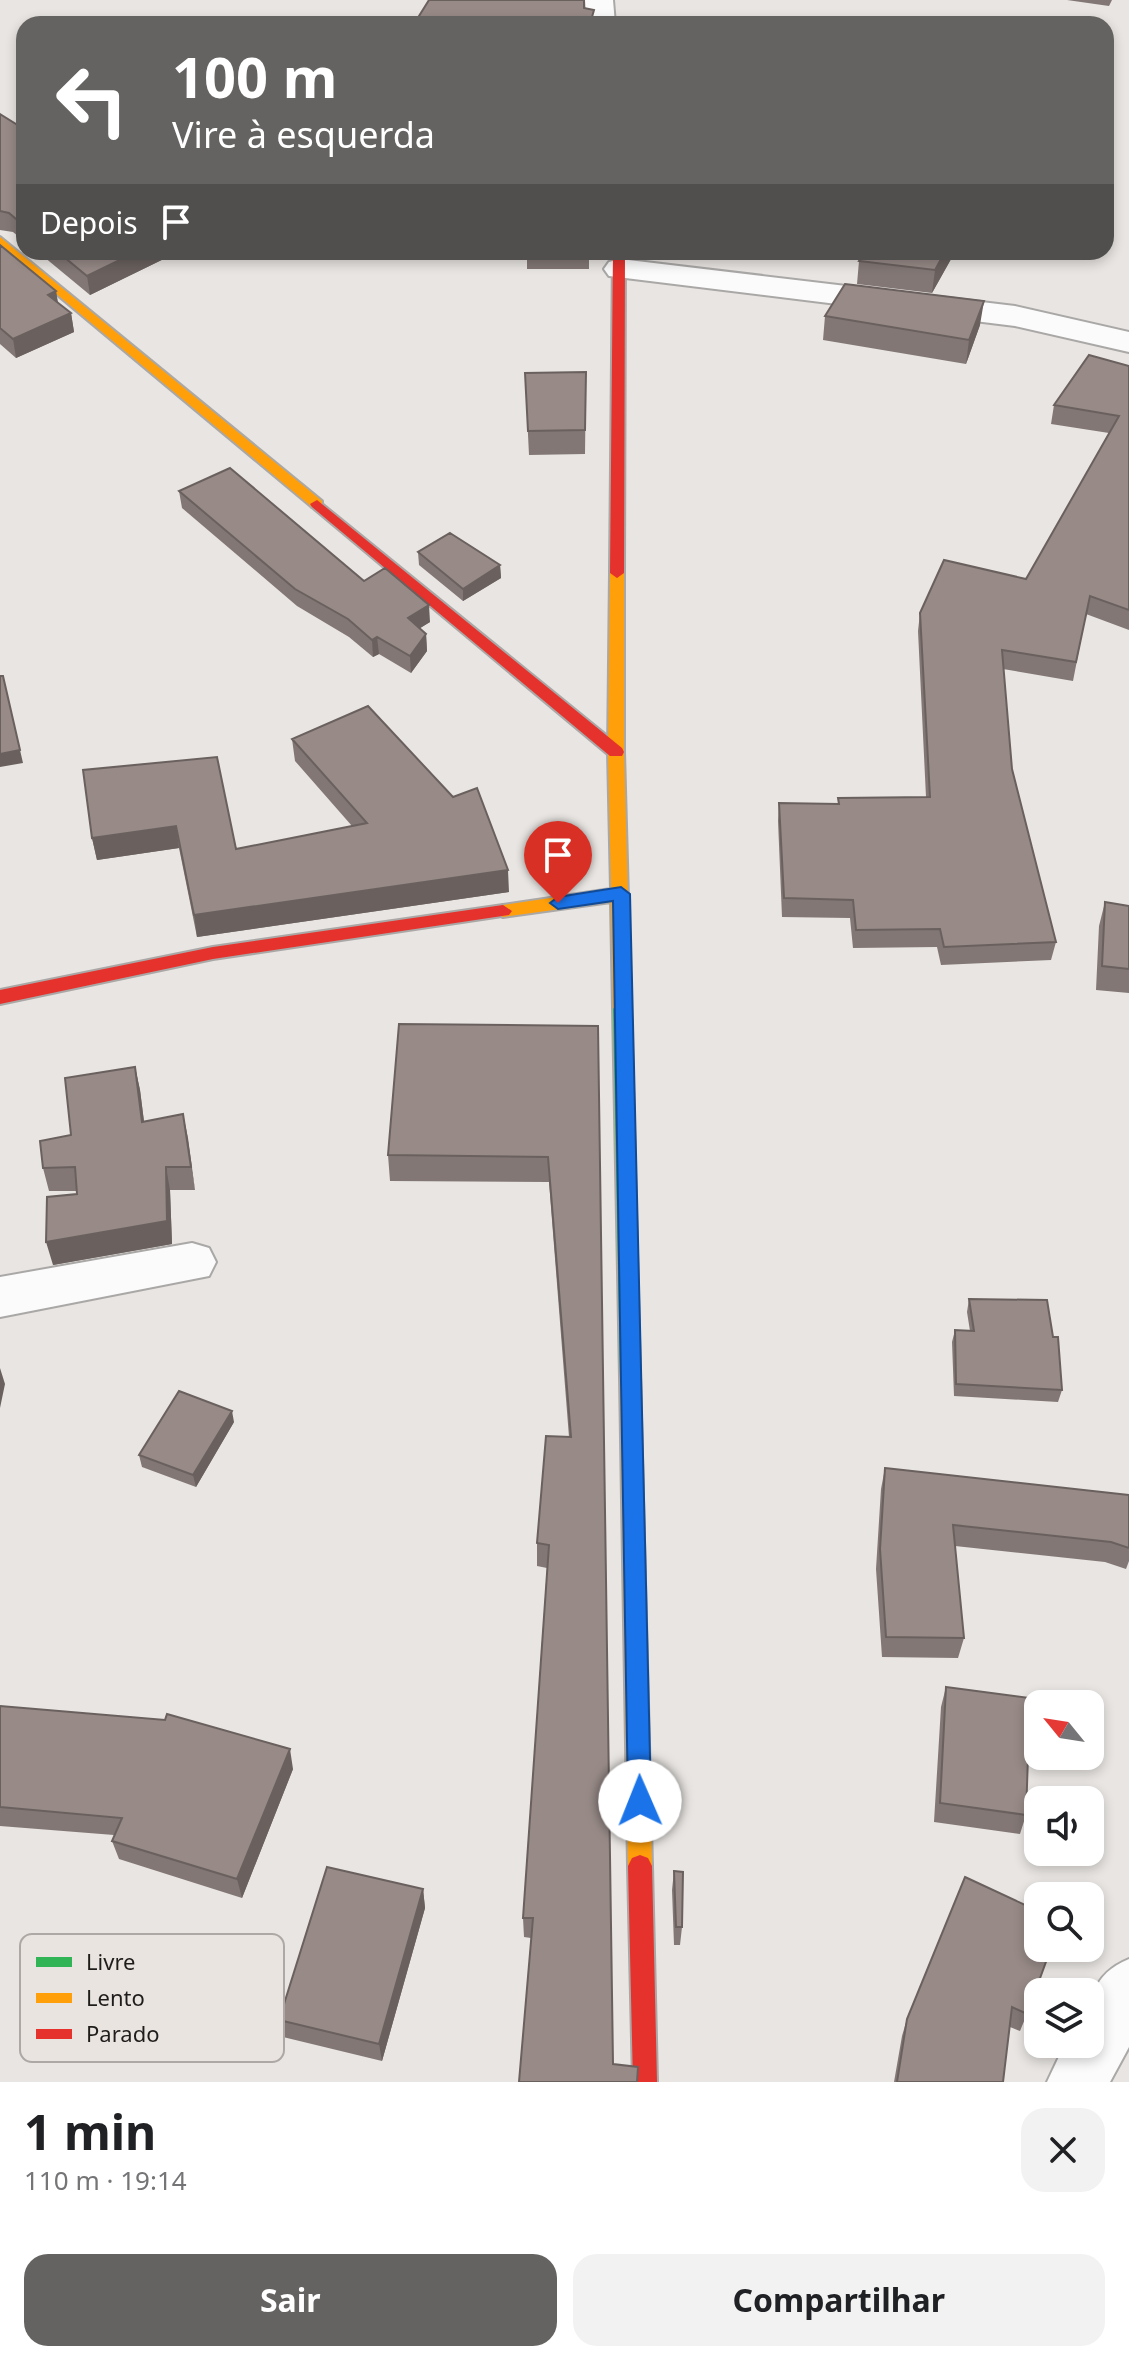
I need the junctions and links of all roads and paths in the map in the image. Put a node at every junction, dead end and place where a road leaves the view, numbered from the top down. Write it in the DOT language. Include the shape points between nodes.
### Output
graph roads {
  1 [pos="0,241"];
  2 [pos="16,254"];
  3 [pos="23,260"];
  4 [pos="620,261"];
  5 [pos="1129,342"];
  6 [pos="616,752"];
  7 [pos="621,894"];
  8 [pos="0,997"];
  9 [pos="192,1262"];
  10 [pos="0,1297"];
  11 [pos="1129,1988"];
  12 [pos="645,2082"];
  13 [pos="1077,2082"];
  1 -- 2 [label="street"];
  3 -- 6 [label="street"];
  4 -- 5 [label="street" via="1015,316"];
  4 -- 6 [label="street"];
  6 -- 7 [label="street"];
  7 -- 8 [label="street" via="213,953"];
  7 -- 12 [label="street"];
  9 -- 10 [label="street"];
  11 -- 13 [label="street"];
}
